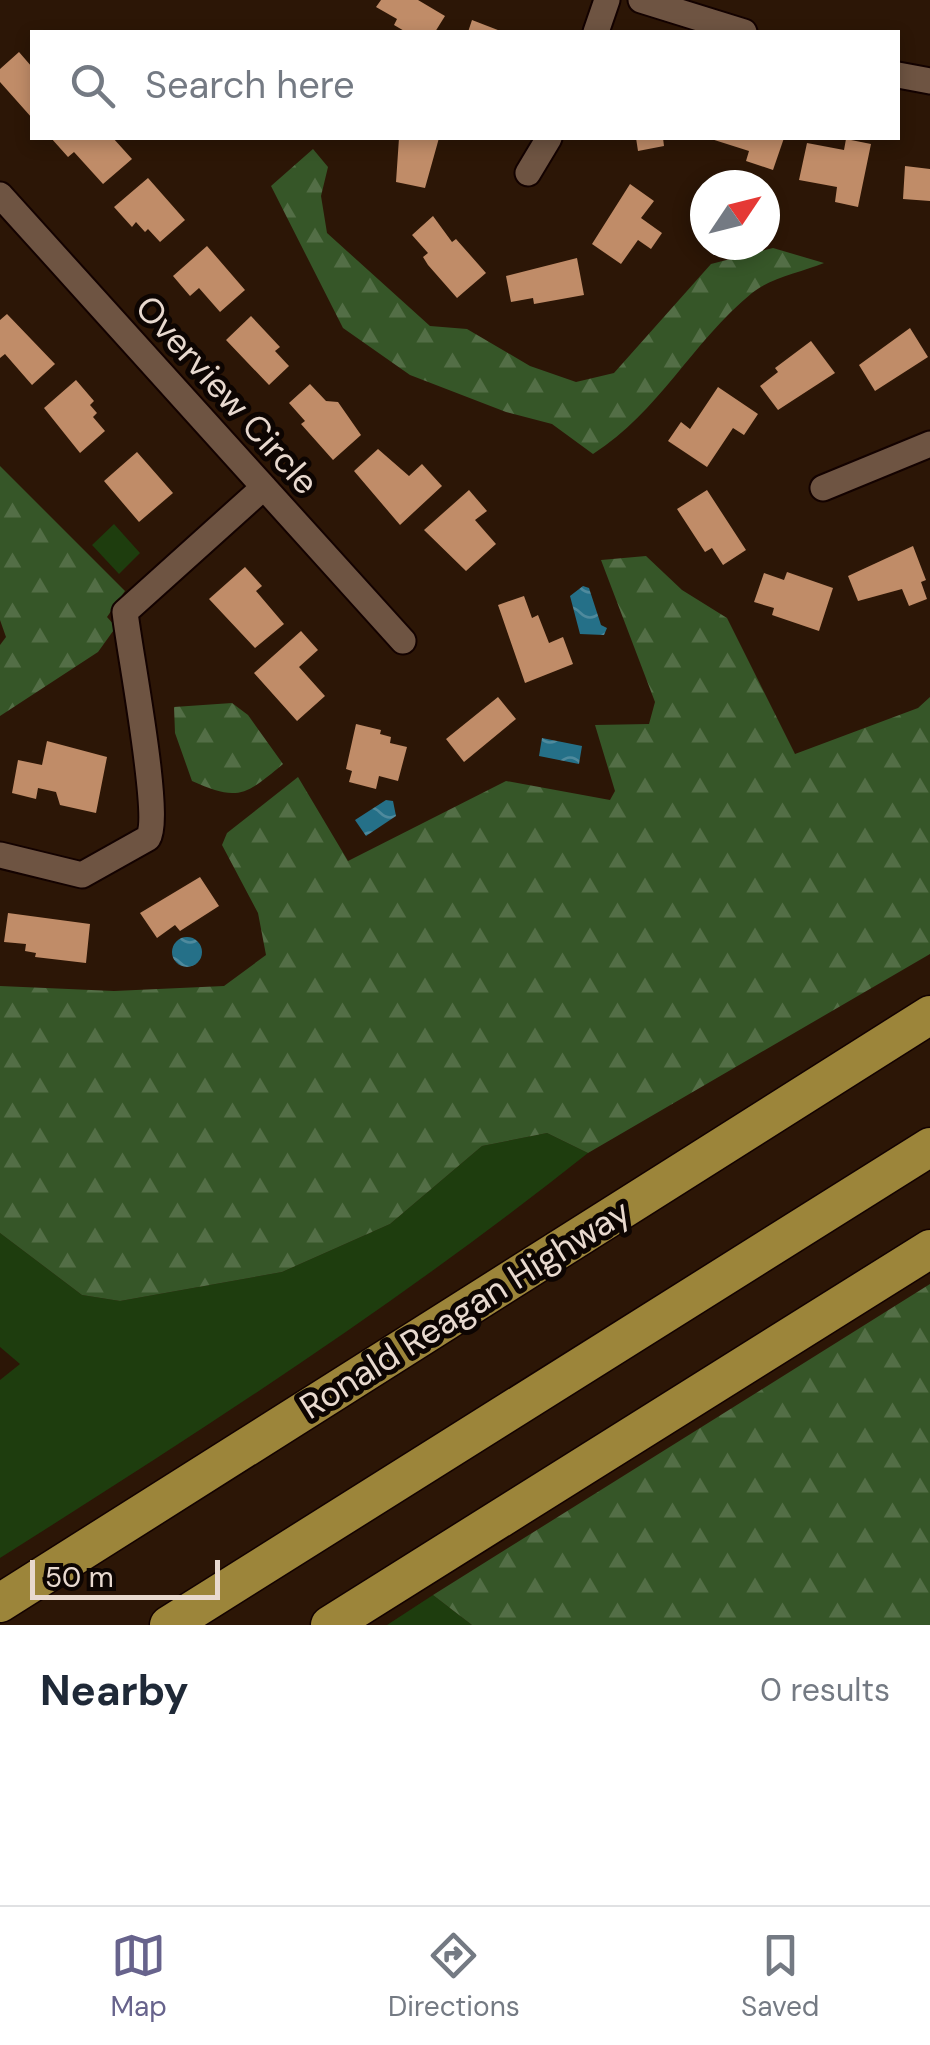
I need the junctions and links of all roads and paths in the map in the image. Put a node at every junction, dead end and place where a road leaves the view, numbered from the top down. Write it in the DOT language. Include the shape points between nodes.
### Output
graph roads {
  1 [pos="608,0"];
  2 [pos="641,0"];
  3 [pos="597,30"];
  4 [pos="738,30"];
  5 [pos="900,75"];
  6 [pos="930,81"];
  7 [pos="548,140"];
  8 [pos="528,173"];
  9 [pos="0,195"];
  10 [pos="930,444"];
  11 [pos="264,486"];
  12 [pos="823,488"];
  13 [pos="402,641"];
  14 [pos="0,855"];
  15 [pos="930,1015"];
  16 [pos="930,1146"];
  17 [pos="930,1249"];
  18 [pos="0,1603"];
  19 [pos="170,1625"];
  20 [pos="330,1625"];
  1 -- 3 [label="street"];
  2 -- 4 [label="street"];
  5 -- 6 [label="street"];
  7 -- 8 [label="street"];
  9 -- 11 [label="street, Overview Circle"];
  10 -- 12 [label="street"];
  11 -- 13 [label="street, Overview Circle"];
  11 -- 14 [label="street" via="125,612 153,831 82,876"];
  15 -- 18 [label="highway, Ronald Reagan Highway"];
  16 -- 19 [label="highway"];
  17 -- 20 [label="highway"];
}
